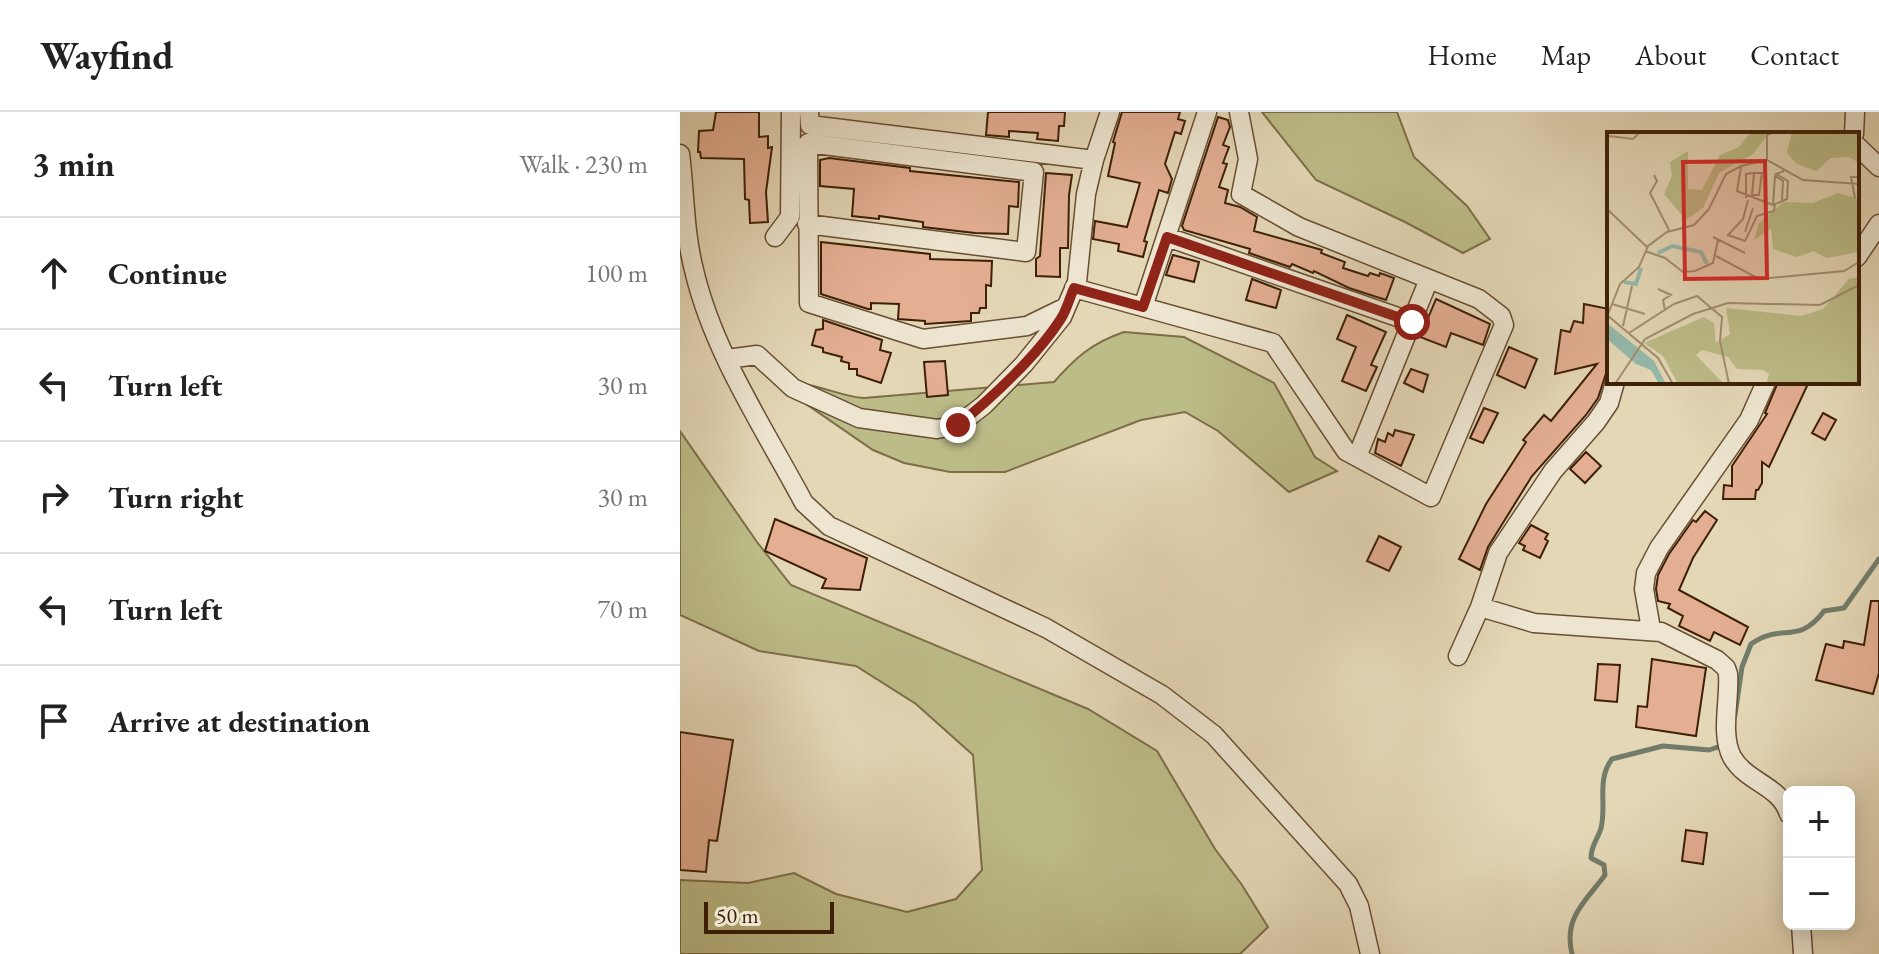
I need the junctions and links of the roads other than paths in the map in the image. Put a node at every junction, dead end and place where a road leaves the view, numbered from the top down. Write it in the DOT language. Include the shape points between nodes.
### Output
graph roads {
  1 [pos="791,112"];
  2 [pos="809,112"];
  3 [pos="1110,112"];
  4 [pos="1207,112"];
  5 [pos="1239,112"];
  6 [pos="1855,112"];
  7 [pos="1854,132"];
  8 [pos="1859,148"];
  9 [pos="680,154"];
  10 [pos="1094,160"];
  11 [pos="1879,167"];
  12 [pos="807,224"];
  13 [pos="1879,224"];
  14 [pos="775,237"];
  15 [pos="1167,237"];
  16 [pos="1859,254"];
  17 [pos="1429,279"];
  18 [pos="1074,288"];
  19 [pos="1066,307"];
  20 [pos="1143,307"];
  21 [pos="1412,322"];
  22 [pos="727,359"];
  23 [pos="1614,384"];
  24 [pos="1765,384"];
  25 [pos="1357,457"];
  26 [pos="1480,607"];
  27 [pos="1651,629"];
  28 [pos="1458,656"];
  29 [pos="1783,799"];
  30 [pos="1801,930"];
  31 [pos="1370,954"];
  32 [pos="1803,954"];
  1 -- 14 [label="street" via="790,217"];
  2 -- 10 [label="street" via="810,125"];
  3 -- 10 [label="street"];
  4 -- 15 [label="street"];
  5 -- 17 [label="street" via="1248,159 1241,194 1299,227"];
  6 -- 7 [label="street"];
  8 -- 11 [label="street"];
  9 -- 22 [label="street" via="694,271"];
  10 -- 18 [label="street"];
  12 -- 12 [label="street" via="808,143 1034,172 1026,252"];
  12 -- 19 [label="street" via="809,303 923,339 1027,326"];
  13 -- 16 [label="street"];
  15 -- 20 [label="street"];
  15 -- 21 [label="street"];
  17 -- 21 [label="street"];
  17 -- 25 [label="street" via="1479,299 1501,316 1504,325 1431,497"];
  18 -- 19 [label="street"];
  18 -- 20 [label="street"];
  19 -- 22 [label="street" via="1024,364 984,405 958,425 937,429 859,418 793,388 757,355"];
  20 -- 25 [label="street" via="1273,343 1346,451"];
  21 -- 25 [label="street"];
  22 -- 31 [label="street" via="804,503 829,526 1046,628 1162,695 1214,735 1348,884"];
  23 -- 26 [label="street" via="1596,422 1553,471 1498,553"];
  24 -- 27 [label="street" via="1749,420 1646,573"];
  26 -- 27 [label="street" via="1534,623"];
  26 -- 28 [label="street"];
  27 -- 29 [label="street" via="1726,668 1729,746 1742,771"];
  30 -- 32 [label="street"];
}
